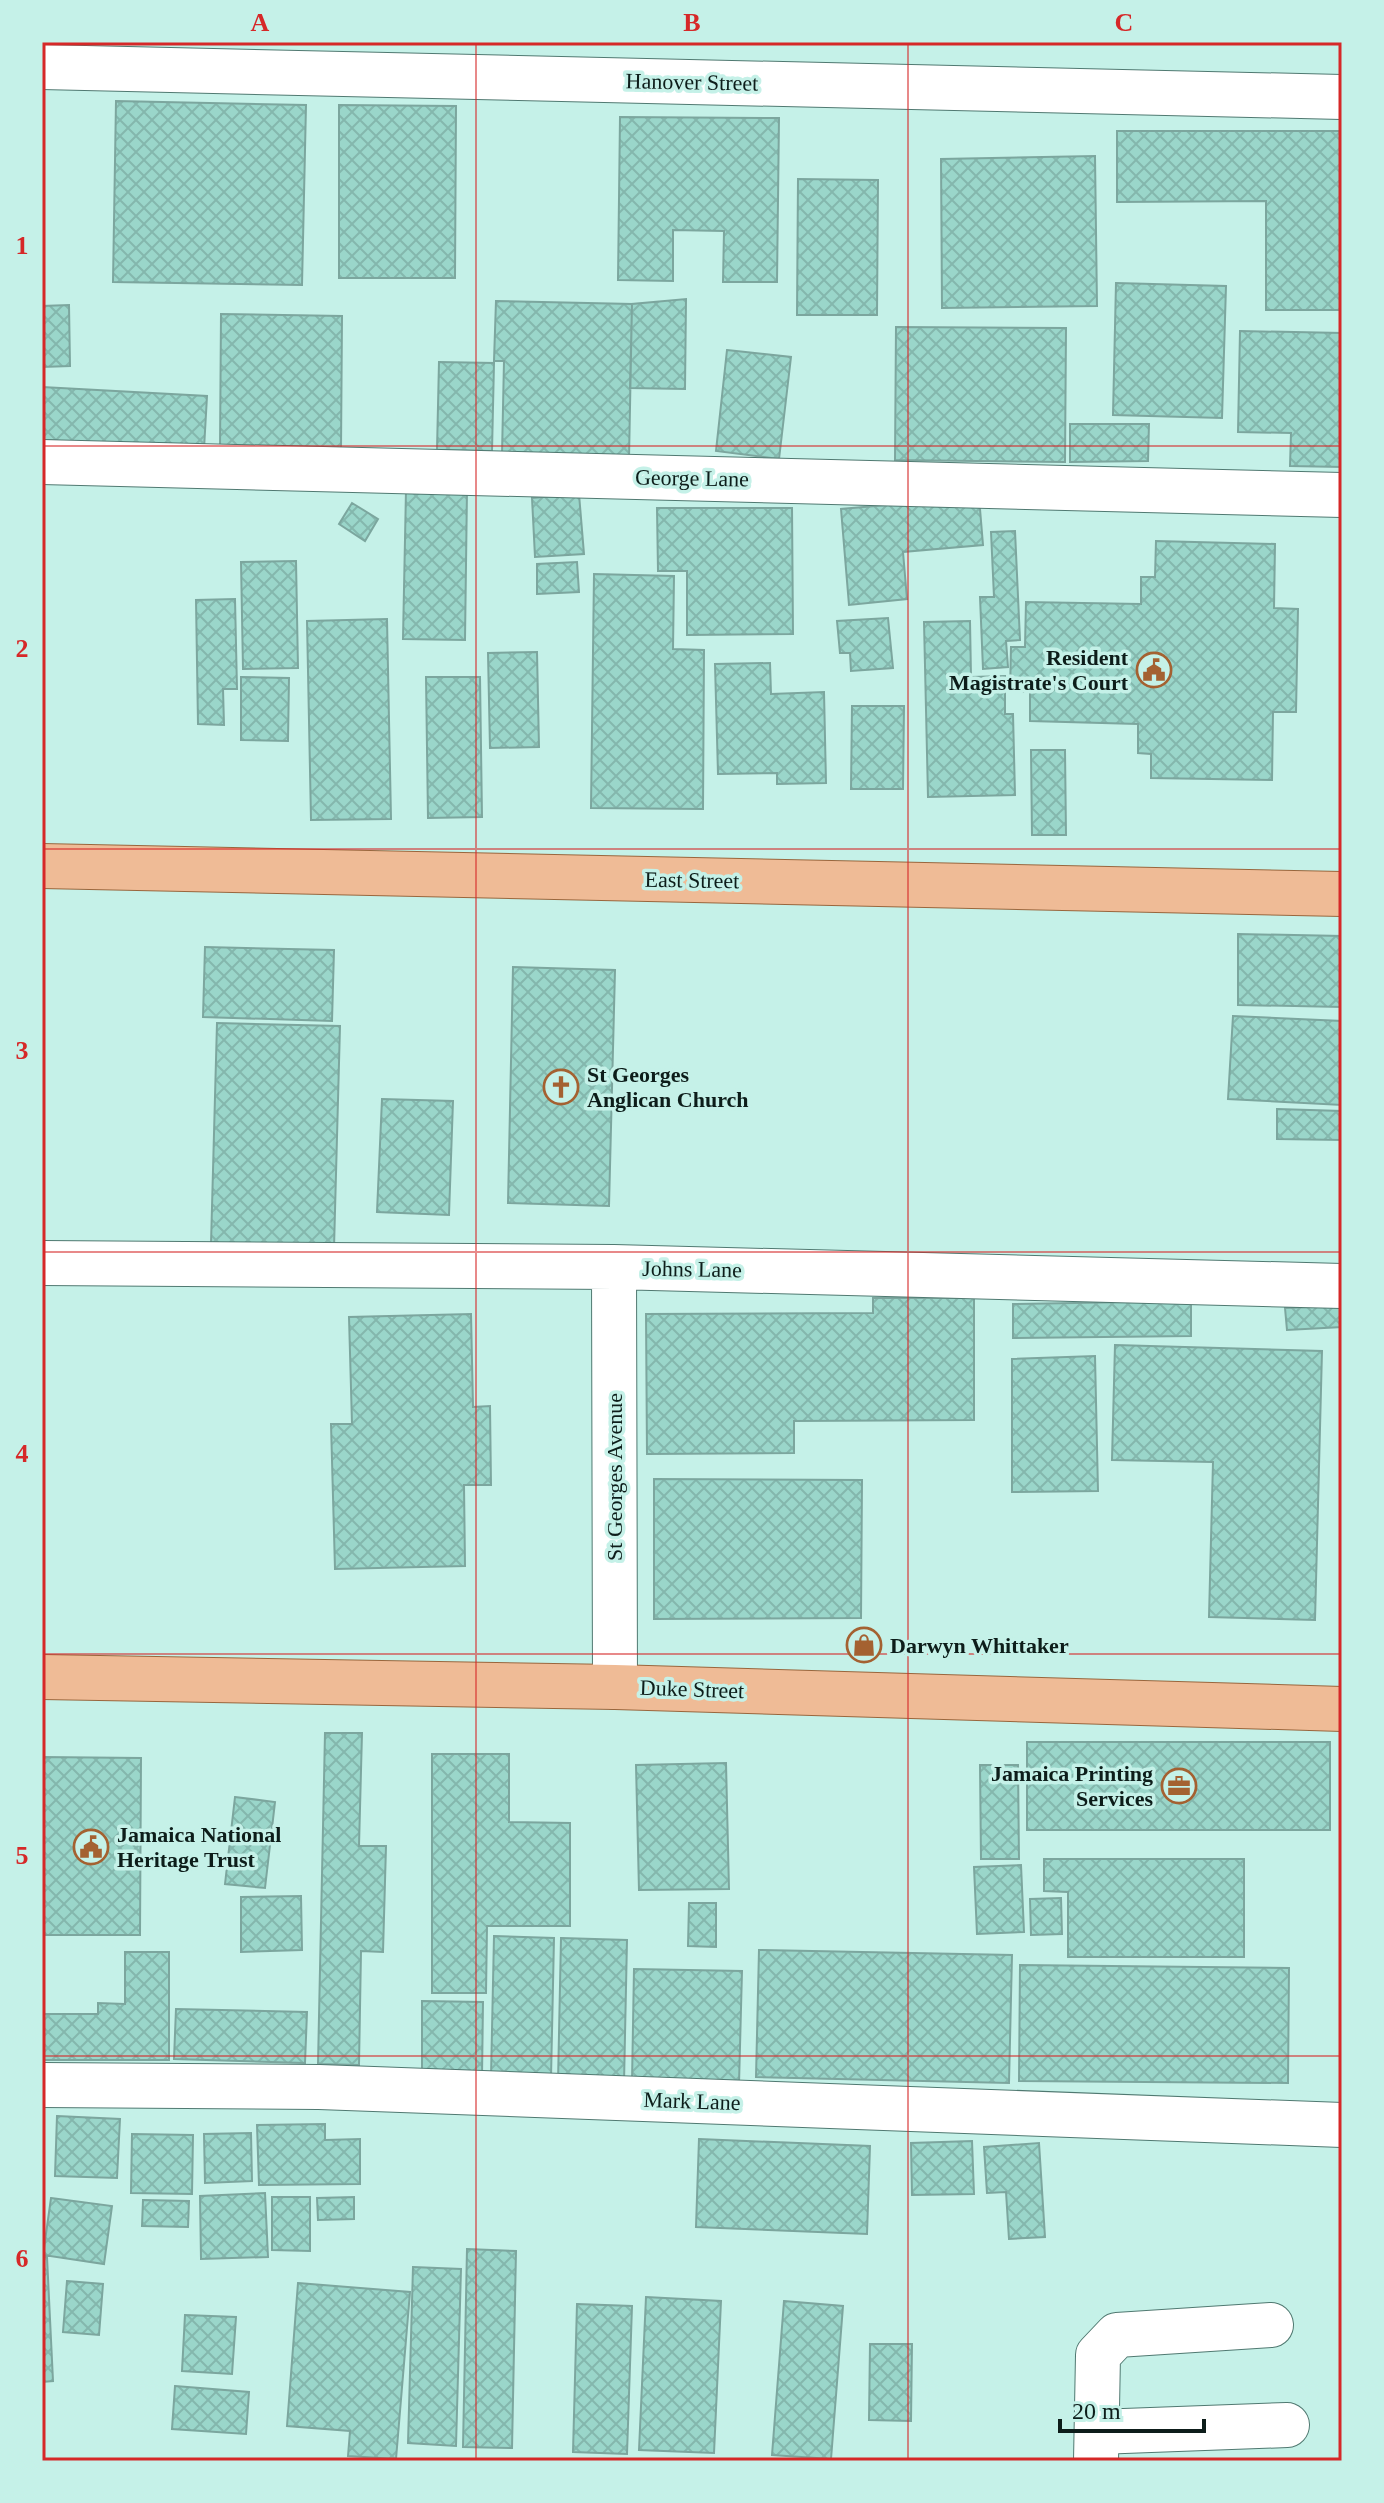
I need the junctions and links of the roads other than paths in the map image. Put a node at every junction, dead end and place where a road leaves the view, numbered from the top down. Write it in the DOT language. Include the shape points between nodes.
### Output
graph roads {
  1 [pos="42,67"];
  2 [pos="1342,97"];
  3 [pos="42,462"];
  4 [pos="1342,495"];
  5 [pos="42,866"];
  6 [pos="1342,894"];
  7 [pos="42,1263"];
  8 [pos="614,1267"];
  9 [pos="1342,1286"];
  10 [pos="42,1677"];
  11 [pos="615,1687"];
  12 [pos="1342,1709"];
  13 [pos="42,2085"];
  14 [pos="1342,2125"];
  15 [pos="1271,2325"];
  16 [pos="1287,2425"];
  17 [pos="1097,2446"];
  1 -- 2 [label="street, Hanover Street"];
  3 -- 4 [label="street, George Lane"];
  5 -- 6 [label="main road, East Street"];
  7 -- 8 [label="street, Johns Lane"];
  8 -- 9 [label="street, Johns Lane"];
  8 -- 11 [label="street, St Georges Avenue"];
  10 -- 11 [label="main road, Duke Street"];
  11 -- 12 [label="main road, Duke Street"];
  13 -- 14 [label="street, Mark Lane" via="319,2087"];
  15 -- 17 [label="street" via="1117,2335 1098,2355"];
  16 -- 17 [label="street"];
}
